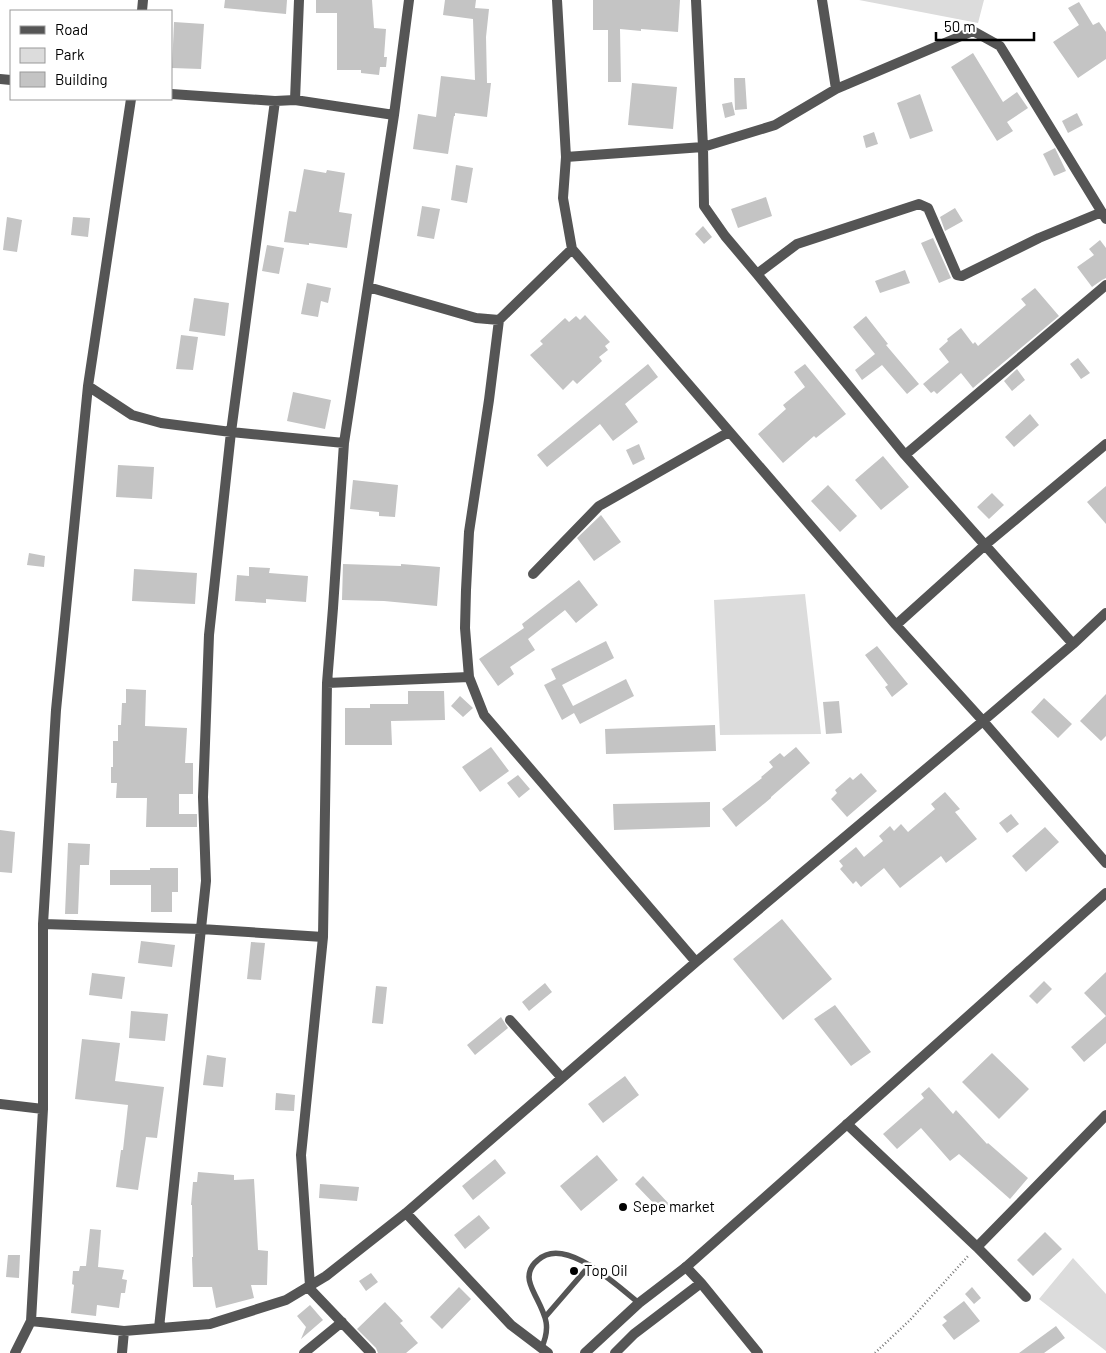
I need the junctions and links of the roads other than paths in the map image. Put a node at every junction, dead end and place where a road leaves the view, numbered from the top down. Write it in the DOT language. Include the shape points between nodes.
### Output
graph roads {
  1 [pos="299,0"];
  2 [pos="409,0"];
  3 [pos="557,0"];
  4 [pos="696,0"];
  5 [pos="822,0"];
  6 [pos="836,89"];
  7 [pos="172,94"];
  8 [pos="131,100"];
  9 [pos="296,100"];
  10 [pos="275,101"];
  11 [pos="394,115"];
  12 [pos="702,147"];
  13 [pos="566,157"];
  14 [pos="1104,215"];
  15 [pos="572,249"];
  16 [pos="757,274"];
  17 [pos="1106,285"];
  18 [pos="368,287"];
  19 [pos="499,320"];
  20 [pos="88,386"];
  21 [pos="231,432"];
  22 [pos="729,432"];
  23 [pos="344,443"];
  24 [pos="1106,444"];
  25 [pos="905,455"];
  26 [pos="985,545"];
  27 [pos="533,574"];
  28 [pos="1106,613"];
  29 [pos="896,626"];
  30 [pos="1072,644"];
  31 [pos="469,677"];
  32 [pos="327,683"];
  33 [pos="983,721"];
  34 [pos="1106,862"];
  35 [pos="1106,893"];
  36 [pos="43,924"];
  37 [pos="201,929"];
  38 [pos="323,937"];
  39 [pos="696,962"];
  40 [pos="510,1020"];
  41 [pos="562,1078"];
  42 [pos="0,1104"];
  43 [pos="43,1109"];
  44 [pos="1106,1115"];
  45 [pos="847,1124"];
  46 [pos="406,1213"];
  47 [pos="977,1247"];
  48 [pos="590,1265"];
  49 [pos="686,1267"];
  50 [pos="701,1283"];
  51 [pos="309,1286"];
  52 [pos="1026,1297"];
  53 [pos="639,1303"];
  54 [pos="546,1316"];
  55 [pos="31,1321"];
  56 [pos="342,1322"];
  57 [pos="159,1328"];
  58 [pos="124,1331"];
  59 [pos="544,1351"];
  60 [pos="15,1353"];
  61 [pos="122,1353"];
  62 [pos="304,1353"];
  63 [pos="371,1353"];
  64 [pos="585,1353"];
  65 [pos="615,1353"];
  66 [pos="758,1353"];
  1 -- 9 [label="street"];
  2 -- 11 [label="street"];
  3 -- 13 [label="street"];
  4 -- 12 [label="street"];
  5 -- 6 [label="street"];
  6 -- 12 [label="street" via="775,125"];
  6 -- 14 [label="street" via="973,31 1000,46"];
  7 -- 10 [label="street"];
  8 -- 20 [label="street"];
  9 -- 10 [label="street"];
  9 -- 11 [label="street"];
  10 -- 21 [label="street"];
  11 -- 18 [label="street"];
  12 -- 13 [label="street"];
  12 -- 16 [label="street" via="704,206 724,236"];
  13 -- 15 [label="street" via="563,198"];
  14 -- 16 [label="street" via="1039,238 962,276 956,274 928,208 919,204 796,244"];
  15 -- 19 [label="street"];
  15 -- 22 [label="street"];
  16 -- 25 [label="street"];
  17 -- 25 [label="street"];
  18 -- 19 [label="street" via="476,318"];
  18 -- 23 [label="street"];
  19 -- 31 [label="street" via="469,532 465,628"];
  20 -- 21 [label="street" via="132,415"];
  20 -- 36 [label="street" via="56,710"];
  21 -- 23 [label="street"];
  21 -- 37 [label="street" via="209,635 203,797 206,882"];
  22 -- 27 [label="street" via="599,506"];
  22 -- 29 [label="street"];
  23 -- 32 [label="street"];
  24 -- 26 [label="street"];
  25 -- 26 [label="street"];
  26 -- 29 [label="street"];
  26 -- 30 [label="street"];
  28 -- 30 [label="street"];
  29 -- 33 [label="street"];
  30 -- 33 [label="street"];
  31 -- 32 [label="street"];
  31 -- 39 [label="street" via="484,715"];
  32 -- 38 [label="street"];
  33 -- 34 [label="street"];
  33 -- 39 [label="street"];
  35 -- 45 [label="street"];
  36 -- 37 [label="street"];
  36 -- 43 [label="street"];
  37 -- 38 [label="street"];
  37 -- 57 [label="street"];
  38 -- 51 [label="street" via="301,1155"];
  39 -- 41 [label="street"];
  40 -- 41 [label="street"];
  41 -- 46 [label="street"];
  42 -- 43 [label="street"];
  43 -- 55 [label="street"];
  44 -- 47 [label="street"];
  45 -- 47 [label="street"];
  45 -- 49 [label="street"];
  46 -- 51 [label="street"];
  46 -- 59 [label="street" via="511,1325"];
  47 -- 52 [label="street"];
  48 -- 53 [label="lane"];
  48 -- 54 [label="lane"];
  48 -- 54 [label="lane" via="576,1257 558,1253 544,1255 536,1262 529,1278"];
  49 -- 50 [label="street"];
  49 -- 53 [label="street"];
  50 -- 65 [label="street" via="634,1334"];
  50 -- 66 [label="street"];
  51 -- 56 [label="street"];
  51 -- 57 [label="street" via="286,1300 210,1324"];
  53 -- 64 [label="street"];
  54 -- 59 [label="lane"];
  55 -- 58 [label="street"];
  55 -- 60 [label="street"];
  56 -- 62 [label="street"];
  56 -- 63 [label="street"];
  57 -- 58 [label="street"];
  58 -- 61 [label="street"];
}
